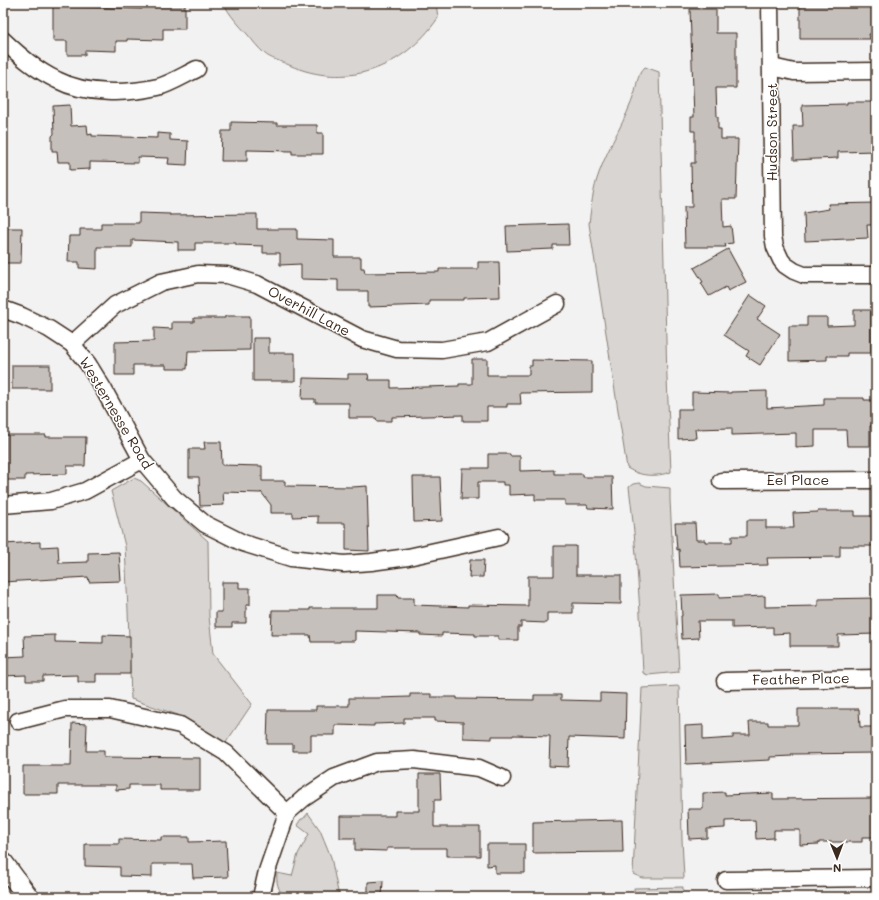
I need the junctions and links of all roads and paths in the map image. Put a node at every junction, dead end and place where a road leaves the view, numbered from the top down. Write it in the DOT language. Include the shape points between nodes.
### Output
graph roads {
  1 [pos="770,3"];
  2 [pos="3,40"];
  3 [pos="772,67"];
  4 [pos="197,69"];
  5 [pos="876,71"];
  6 [pos="876,275"];
  7 [pos="557,304"];
  8 [pos="3,309"];
  9 [pos="72,344"];
  10 [pos="142,460"];
  11 [pos="876,480"];
  12 [pos="721,481"];
  13 [pos="3,505"];
  14 [pos="499,537"];
  15 [pos="876,678"];
  16 [pos="725,681"];
  17 [pos="18,721"];
  18 [pos="502,778"];
  19 [pos="287,814"];
  20 [pos="3,863"];
  21 [pos="876,878"];
  22 [pos="726,880"];
  23 [pos="28,897"];
  24 [pos="261,897"];
  1 -- 3 [label="street, Hudson Street"];
  2 -- 4 [label="street" via="35,68 58,81 79,88 115,93 160,86"];
  3 -- 5 [label="street" via="794,72"];
  3 -- 6 [label="street, Hudson Street" via="773,236 781,260 794,271 804,275"];
  7 -- 9 [label="street, Overhill Lane" via="488,342 442,350 398,348 362,339 257,284 227,275 198,274 161,282 115,305"];
  8 -- 9 [label="street, Westernesse Road" via="49,329"];
  9 -- 10 [label="street, Westernesse Road" via="104,390"];
  10 -- 13 [label="street" via="85,491 51,501"];
  10 -- 14 [label="street, Westernesse Road" via="174,498 205,524 243,543 291,558 344,564 371,562 408,557"];
  11 -- 12 [label="street, Eel Place"];
  15 -- 16 [label="street, Feather Place"];
  17 -- 19 [label="street" via="65,708 110,709 180,725 226,754"];
  18 -- 19 [label="street" via="479,768 414,760 377,762 334,778 304,798"];
  19 -- 24 [label="street" via="267,871"];
  20 -- 23 [label="street"];
  21 -- 22 [label="street"];
}
